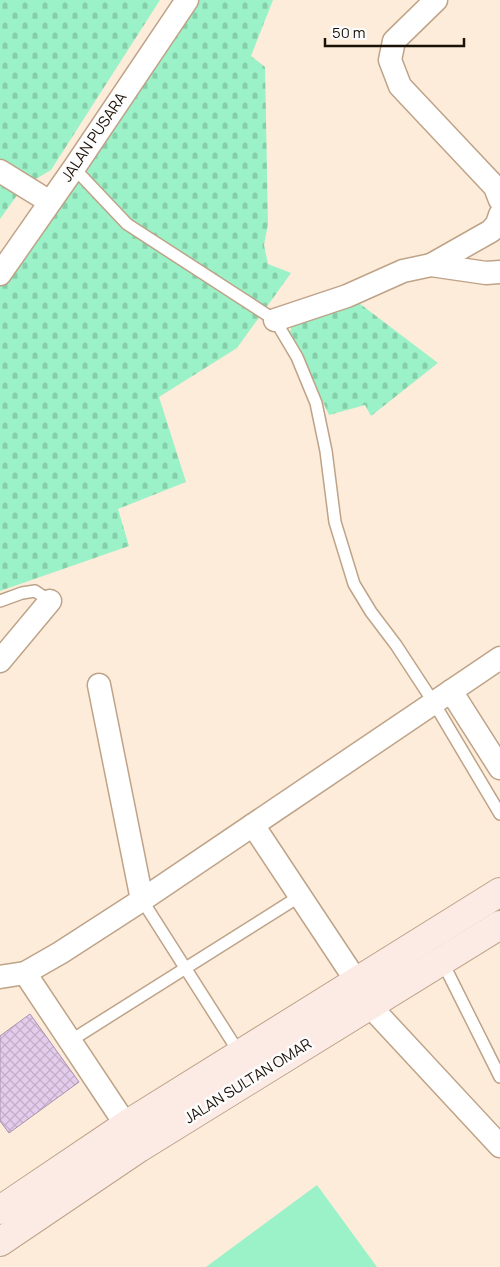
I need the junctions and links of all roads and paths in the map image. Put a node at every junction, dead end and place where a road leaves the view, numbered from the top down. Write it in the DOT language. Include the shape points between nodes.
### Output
graph roads {
  1 [pos="186,0"];
  2 [pos="436,0"];
  3 [pos="74,168"];
  4 [pos="0,172"];
  5 [pos="500,200"];
  6 [pos="50,202"];
  7 [pos="500,215"];
  8 [pos="431,265"];
  9 [pos="500,272"];
  10 [pos="0,274"];
  11 [pos="275,320"];
  12 [pos="0,601"];
  13 [pos="50,601"];
  14 [pos="500,658"];
  15 [pos="0,661"];
  16 [pos="100,685"];
  17 [pos="442,697"];
  18 [pos="500,768"];
  19 [pos="500,814"];
  20 [pos="253,825"];
  21 [pos="500,892"];
  22 [pos="300,896"];
  23 [pos="142,900"];
  24 [pos="500,925"];
  25 [pos="442,961"];
  26 [pos="186,969"];
  27 [pos="25,973"];
  28 [pos="0,977"];
  29 [pos="363,994"];
  30 [pos="70,1042"];
  31 [pos="240,1054"];
  32 [pos="500,1077"];
  33 [pos="126,1126"];
  34 [pos="500,1146"];
  35 [pos="1,1207"];
  36 [pos="0,1242"];
  1 -- 3 [label="street, JALAN PUSARA"];
  2 -- 5 [label="street" via="394,41 390,60 400,86 495,187"];
  3 -- 6 [label="street, JALAN PUSARA"];
  3 -- 11 [label="lane" via="127,224"];
  4 -- 6 [label="street"];
  6 -- 10 [label="street, JALAN PUSARA"];
  7 -- 8 [label="street" via="492,231"];
  8 -- 9 [label="street"];
  8 -- 11 [label="street" via="403,271 347,296"];
  11 -- 17 [label="lane" via="297,357 316,403 335,522 354,584 396,645"];
  12 -- 13 [label="lane" via="36,591"];
  13 -- 15 [label="street"];
  14 -- 17 [label="street"];
  16 -- 23 [label="street"];
  17 -- 18 [label="street"];
  17 -- 19 [label="lane"];
  17 -- 20 [label="street"];
  20 -- 22 [label="street"];
  20 -- 23 [label="street"];
  21 -- 29 [label="main road"];
  22 -- 26 [label="lane"];
  22 -- 29 [label="street"];
  23 -- 26 [label="lane"];
  23 -- 27 [label="street"];
  24 -- 25 [label="main road, JALAN SULTAN OMAR"];
  25 -- 29 [label="main road, JALAN SULTAN OMAR"];
  25 -- 32 [label="lane"];
  26 -- 30 [label="lane"];
  26 -- 31 [label="lane"];
  27 -- 28 [label="street"];
  27 -- 30 [label="street"];
  29 -- 31 [label="main road"];
  29 -- 34 [label="street"];
  29 -- 36 [label="main road, JALAN SULTAN OMAR"];
  30 -- 33 [label="street"];
  31 -- 33 [label="main road"];
  33 -- 35 [label="main road"];
}
